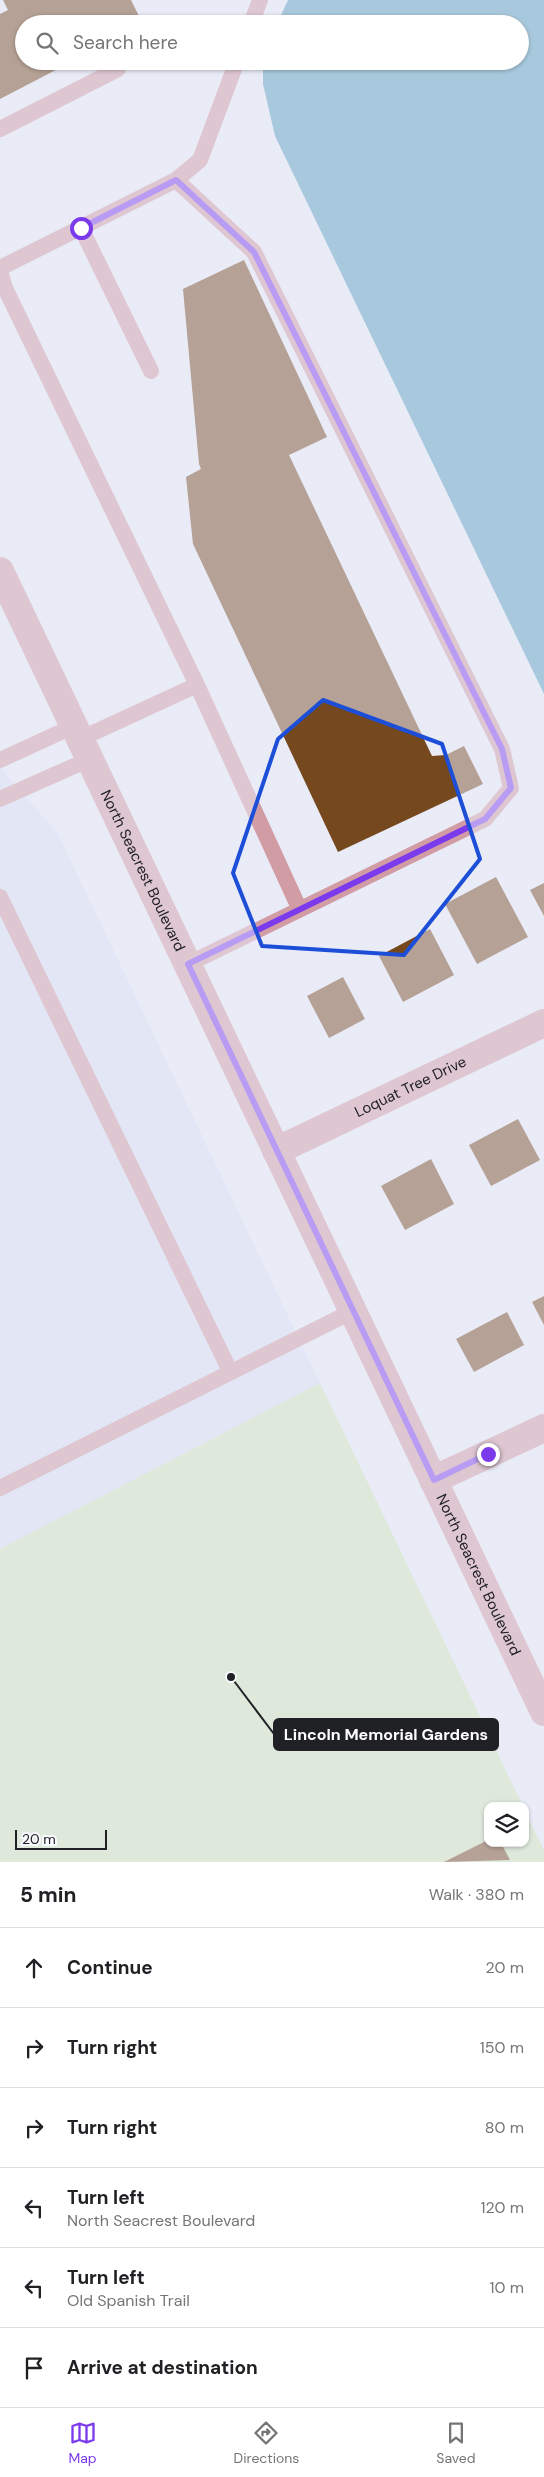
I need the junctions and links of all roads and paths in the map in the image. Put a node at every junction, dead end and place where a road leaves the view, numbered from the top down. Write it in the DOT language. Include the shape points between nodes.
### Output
graph roads {
  1 [pos="260,0"];
  2 [pos="254,15"];
  3 [pos="116,70"];
  4 [pos="234,70"];
  5 [pos="0,129"];
  6 [pos="176,180"];
  7 [pos="81,228"];
  8 [pos="0,270"];
  9 [pos="152,371"];
  10 [pos="0,571"];
  11 [pos="197,685"];
  12 [pos="81,741"];
  13 [pos="0,760"];
  14 [pos="0,798"];
  15 [pos="0,897"];
  16 [pos="299,908"];
  17 [pos="188,964"];
  18 [pos="544,1023"];
  19 [pos="276,1151"];
  20 [pos="353,1311"];
  21 [pos="230,1371"];
  22 [pos="544,1428"];
  23 [pos="434,1480"];
  24 [pos="0,1488"];
  25 [pos="544,1712"];
  1 -- 2 [label="lane"];
  3 -- 5 [label="lane"];
  4 -- 6 [label="lane" via="200,160"];
  6 -- 7 [label="lane"];
  6 -- 16 [label="lane" via="254,252 502,749 511,788 485,819"];
  7 -- 8 [label="lane"];
  7 -- 9 [label="lane"];
  8 -- 11 [label="lane" via="5,288"];
  10 -- 12 [label="street, North Seacrest Boulevard"];
  11 -- 12 [label="lane"];
  11 -- 16 [label="lane"];
  12 -- 13 [label="lane"];
  12 -- 14 [label="lane"];
  12 -- 17 [label="street, North Seacrest Boulevard"];
  15 -- 21 [label="lane"];
  16 -- 17 [label="lane"];
  17 -- 19 [label="street, North Seacrest Boulevard"];
  18 -- 19 [label="street, Loquat Tree Drive"];
  19 -- 20 [label="street, North Seacrest Boulevard"];
  20 -- 21 [label="lane"];
  20 -- 23 [label="street, North Seacrest Boulevard"];
  21 -- 24 [label="lane"];
  22 -- 23 [label="street"];
  23 -- 25 [label="street, North Seacrest Boulevard"];
}
